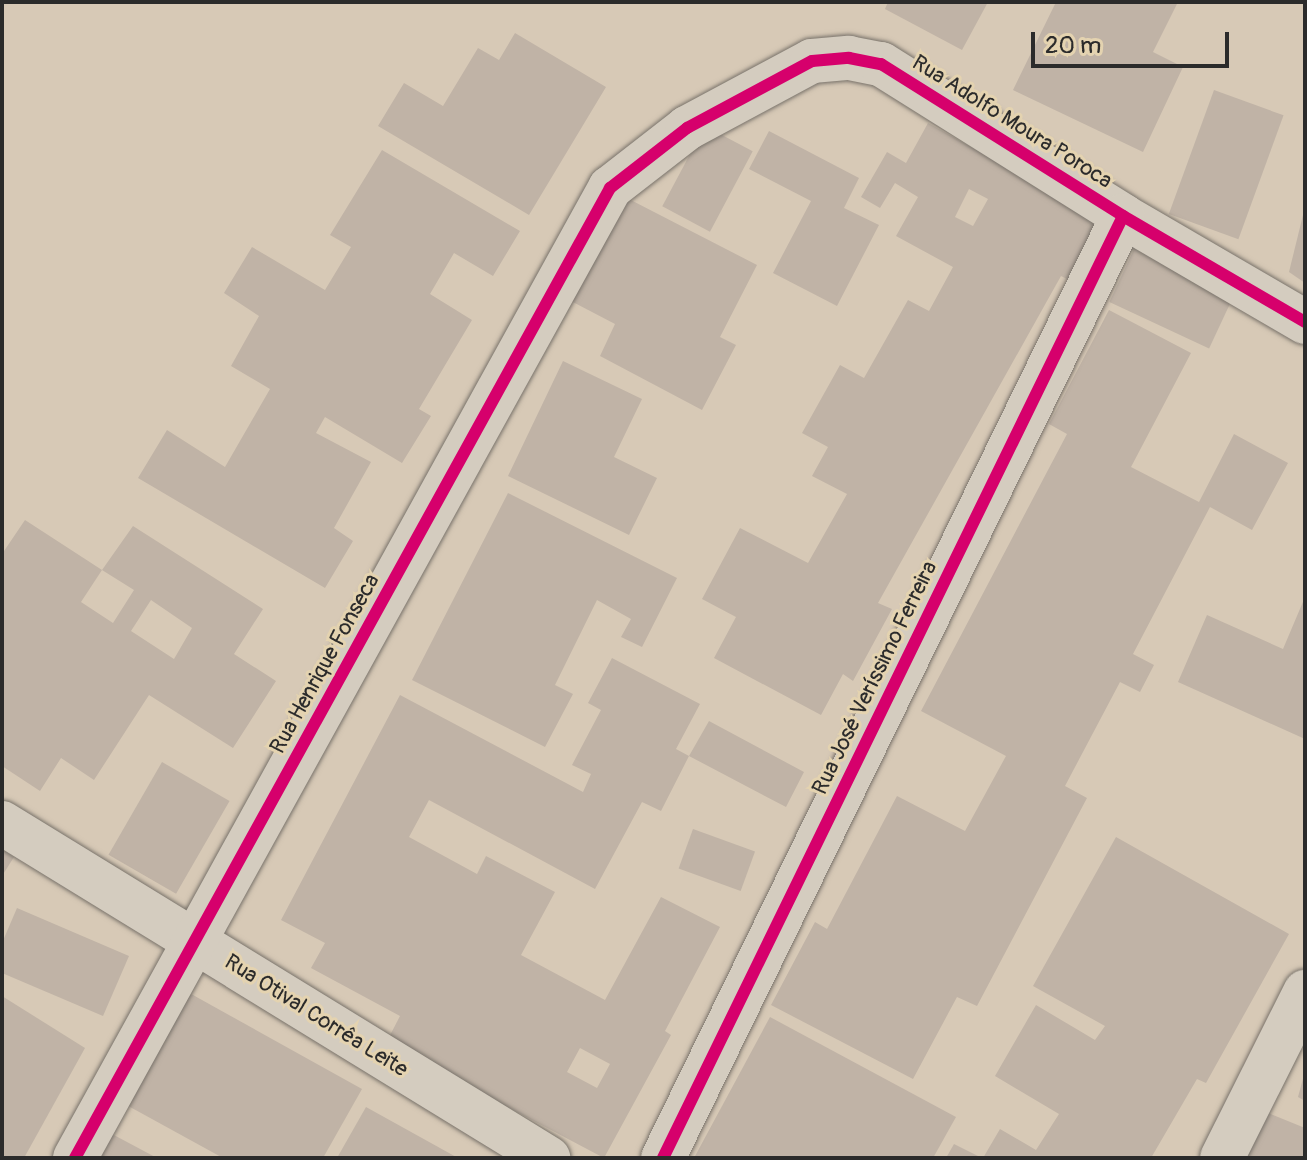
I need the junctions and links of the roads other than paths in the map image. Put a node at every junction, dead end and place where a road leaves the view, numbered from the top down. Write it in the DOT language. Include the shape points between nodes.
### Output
graph roads {
  1 [pos="610,188"];
  2 [pos="1123,216"];
  3 [pos="1305,322"];
  4 [pos="2,823"];
  5 [pos="196,942"];
  6 [pos="1305,992"];
  7 [pos="75,1158"];
  8 [pos="548,1158"];
  9 [pos="663,1158"];
  10 [pos="1222,1158"];
  1 -- 2 [label="street, Rua Adolfo Moura Poroca" via="687,128 772,79 812,61 849,58 881,64 920,84"];
  1 -- 5 [label="street, Rua Henrique Fonseca"];
  2 -- 3 [label="street, Rua Adolfo Moura Poroca"];
  2 -- 9 [label="street, Rua José Veríssimo Ferreira"];
  4 -- 5 [label="street, Rua Otival Corrêa Leite"];
  5 -- 7 [label="street, Rua Henrique Fonseca"];
  5 -- 8 [label="street, Rua Otival Corrêa Leite"];
  6 -- 10 [label="street"];
}
